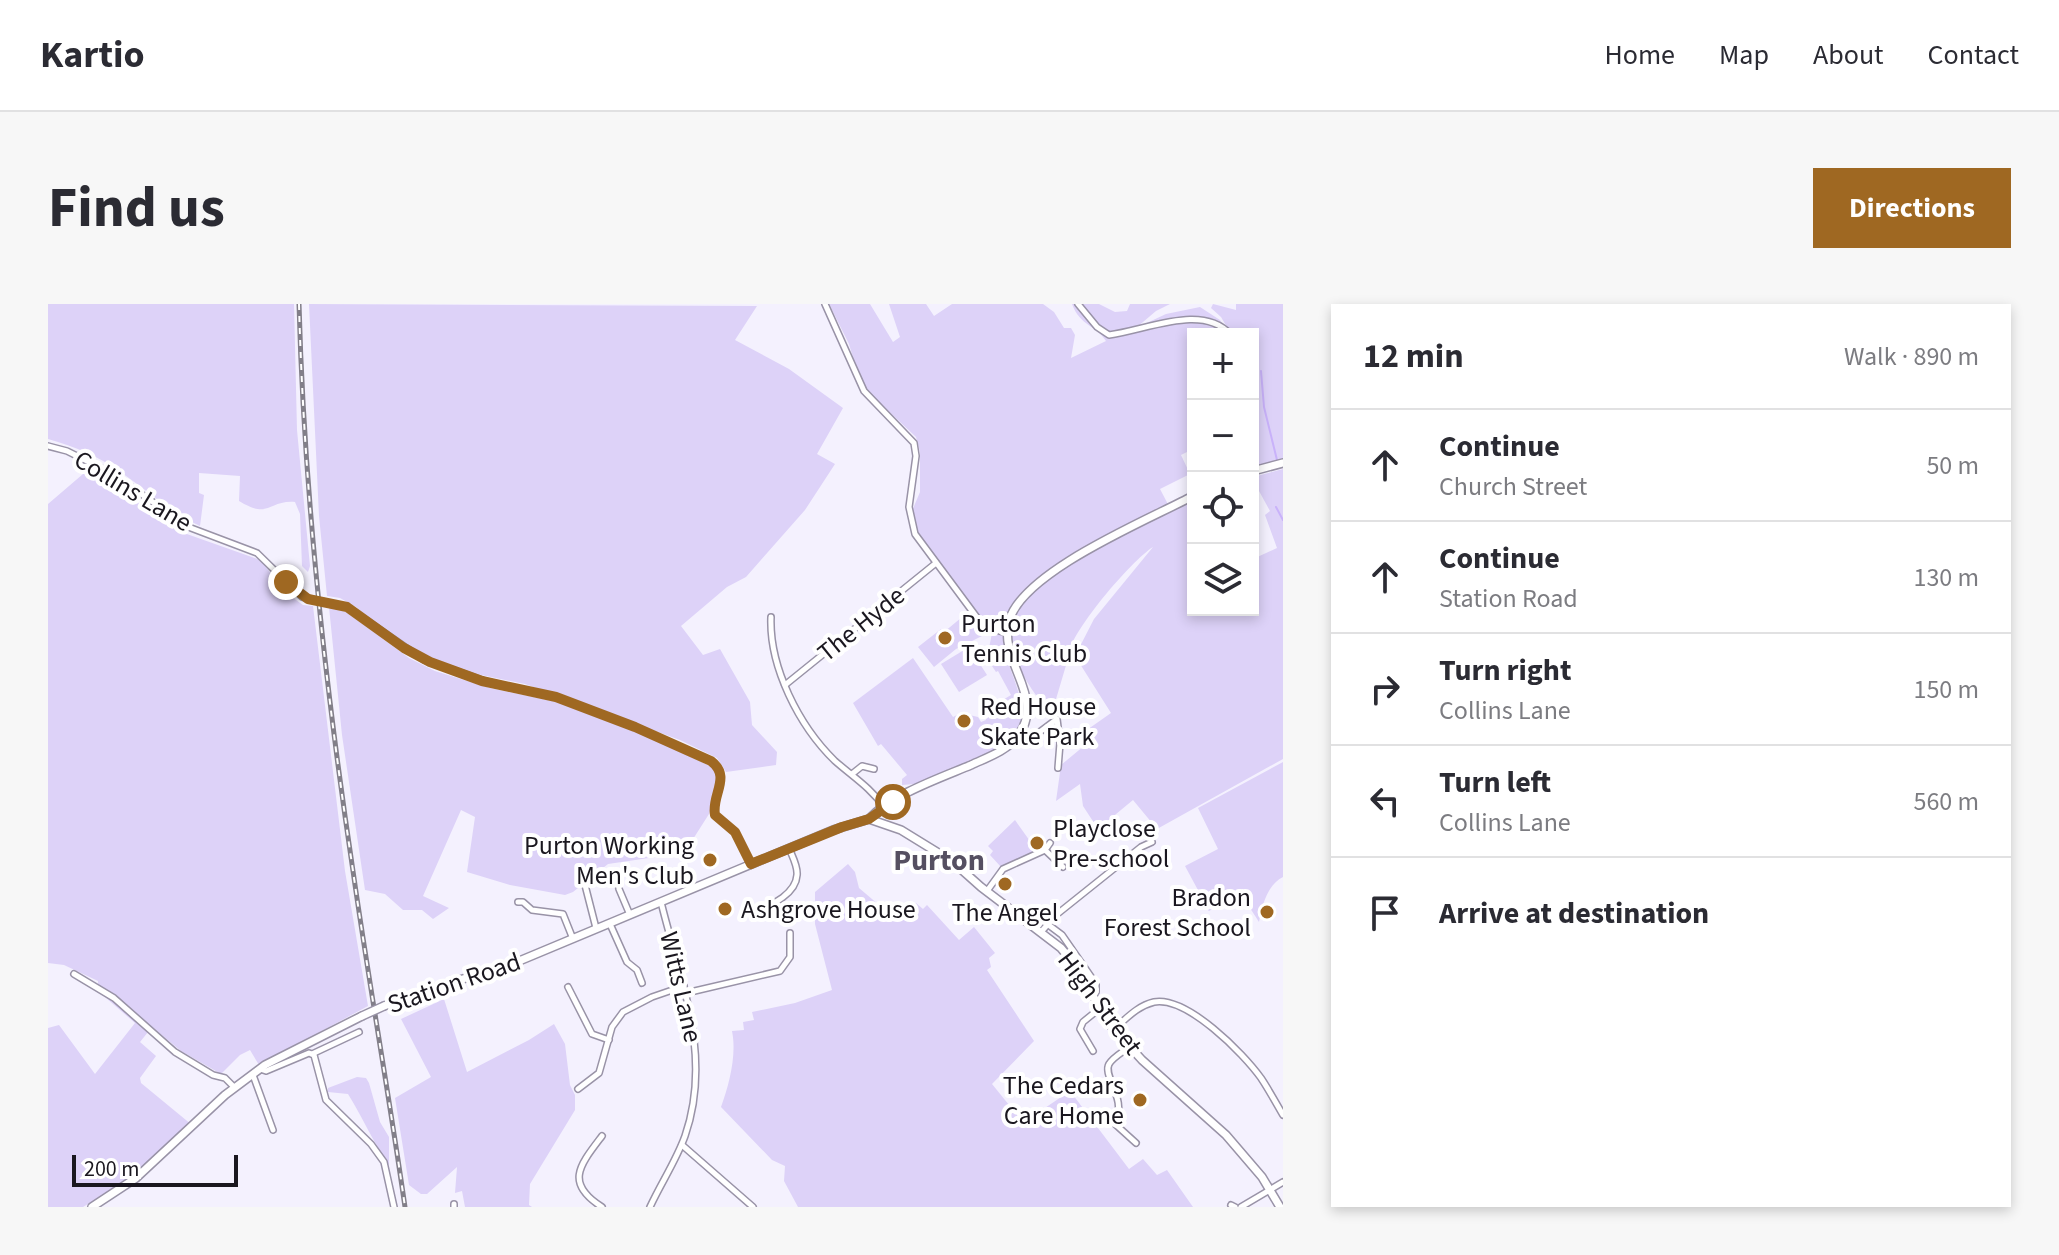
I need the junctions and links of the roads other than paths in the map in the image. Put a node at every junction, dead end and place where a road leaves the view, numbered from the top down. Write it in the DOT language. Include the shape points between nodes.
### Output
graph roads {
  1 [pos="825,304"];
  2 [pos="1078,304"];
  3 [pos="1149,318"];
  4 [pos="1220,318"];
  5 [pos="1226,328"];
  6 [pos="48,446"];
  7 [pos="1283,463"];
  8 [pos="1259,469"];
  9 [pos="1187,499"];
  10 [pos="936,563"];
  11 [pos="771,617"];
  12 [pos="1008,633"];
  13 [pos="785,685"];
  14 [pos="1021,732"];
  15 [pos="1058,768"];
  16 [pos="874,769"];
  17 [pos="852,774"];
  18 [pos="884,807"];
  19 [pos="869,819"];
  20 [pos="854,822"];
  21 [pos="894,827"];
  22 [pos="1152,842"];
  23 [pos="1050,843"];
  24 [pos="789,848"];
  25 [pos="1045,850"];
  26 [pos="751,864"];
  27 [pos="1063,867"];
  28 [pos="585,885"];
  29 [pos="619,889"];
  30 [pos="987,891"];
  31 [pos="518,902"];
  32 [pos="661,902"];
  33 [pos="758,910"];
  34 [pos="630,915"];
  35 [pos="610,924"];
  36 [pos="1050,926"];
  37 [pos="597,929"];
  38 [pos="1041,932"];
  39 [pos="790,933"];
  40 [pos="573,939"];
  41 [pos="74,974"];
  42 [pos="642,983"];
  43 [pos="684,986"];
  44 [pos="568,987"];
  45 [pos="686,993"];
  46 [pos="1091,996"];
  47 [pos="1099,1009"];
  48 [pos="1114,1029"];
  49 [pos="359,1032"];
  50 [pos="609,1040"];
  51 [pos="1129,1047"];
  52 [pos="1093,1051"];
  53 [pos="312,1054"];
  54 [pos="257,1072"];
  55 [pos="234,1087"];
  56 [pos="578,1089"];
  57 [pos="1283,1115"];
  58 [pos="273,1130"];
  59 [pos="602,1136"];
  60 [pos="1136,1143"];
  61 [pos="682,1145"];
  62 [pos="1283,1182"];
  63 [pos="1270,1190"];
  64 [pos="1236,1206"];
  65 [pos="92,1207"];
  66 [pos="394,1207"];
  67 [pos="602,1207"];
  68 [pos="650,1207"];
  69 [pos="753,1207"];
  70 [pos="1280,1207"];
  1 -- 10 [label="street" via="864,391 914,443 910,520"];
  2 -- 3 [label="street" via="1109,335"];
  4 -- 5 [label="street"];
  6 -- 26 [label="street, Collins Lane" via="109,472 191,528 257,553 302,597 347,607 424,660 482,681 556,697 707,758 721,774 715,815 735,832"];
  7 -- 8 [label="street"];
  9 -- 12 [label="street" via="1090,548 1044,580 1017,605"];
  10 -- 12 [label="street" via="984,627"];
  10 -- 13 [label="street, The Hyde"];
  11 -- 13 [label="street"];
  12 -- 14 [label="street" via="1028,702"];
  13 -- 17 [label="street" via="819,743"];
  14 -- 15 [label="street" via="1033,737 1057,719"];
  14 -- 18 [label="street" via="1003,751"];
  16 -- 17 [label="street" via="862,766"];
  17 -- 18 [label="street"];
  18 -- 19 [label="street"];
  18 -- 21 [label="street"];
  19 -- 20 [label="street, High Street"];
  19 -- 21 [label="street, High Street"];
  20 -- 24 [label="street, Station Road"];
  21 -- 30 [label="street, High Street" via="946,857"];
  22 -- 36 [label="street" via="1056,915"];
  23 -- 25 [label="street"];
  24 -- 26 [label="street, Station Road"];
  24 -- 33 [label="street" via="796,881 777,902"];
  25 -- 27 [label="street"];
  25 -- 30 [label="street" via="1004,868"];
  26 -- 32 [label="street, Station Road"];
  28 -- 37 [label="street"];
  29 -- 34 [label="street"];
  30 -- 38 [label="street, High Street"];
  31 -- 40 [label="street" via="532,910 563,914"];
  32 -- 34 [label="street, Station Road"];
  32 -- 43 [label="street, Witts Lane"];
  34 -- 35 [label="street, Station Road"];
  35 -- 37 [label="street, Station Road"];
  35 -- 42 [label="street"];
  36 -- 38 [label="street"];
  36 -- 46 [label="street" via="1096,984"];
  37 -- 40 [label="street, Station Road"];
  38 -- 46 [label="street, High Street" via="1071,960"];
  39 -- 45 [label="street" via="790,957 780,971"];
  40 -- 54 [label="street, Station Road, bridge" via="504,968 384,1006"];
  41 -- 55 [label="street" via="114,998 175,1052"];
  43 -- 45 [label="street, Witts Lane"];
  43 -- 50 [label="street" via="625,1010"];
  44 -- 50 [label="street" via="592,1034"];
  45 -- 61 [label="street, Witts Lane" via="696,1062"];
  46 -- 47 [label="street, High Street"];
  47 -- 48 [label="street, High Street"];
  47 -- 52 [label="street" via="1080,1029"];
  48 -- 51 [label="street, High Street"];
  48 -- 57 [label="street" via="1150,1004 1182,1006 1254,1070"];
  49 -- 53 [label="street"];
  50 -- 56 [label="street" via="599,1073"];
  51 -- 60 [label="street" via="1109,1063 1108,1071 1120,1106 1115,1124"];
  51 -- 63 [label="street, High Street" via="1214,1122"];
  53 -- 54 [label="street"];
  53 -- 66 [label="street" via="325,1098 381,1157"];
  54 -- 55 [label="street, Station Road"];
  54 -- 58 [label="street"];
  55 -- 65 [label="street, Station Road" via="143,1173"];
  59 -- 67 [label="street" via="580,1171 586,1197"];
  61 -- 68 [label="street, Witts Lane"];
  61 -- 69 [label="street"];
  62 -- 63 [label="street"];
  63 -- 64 [label="street"];
  63 -- 70 [label="street, High Street"];
}
